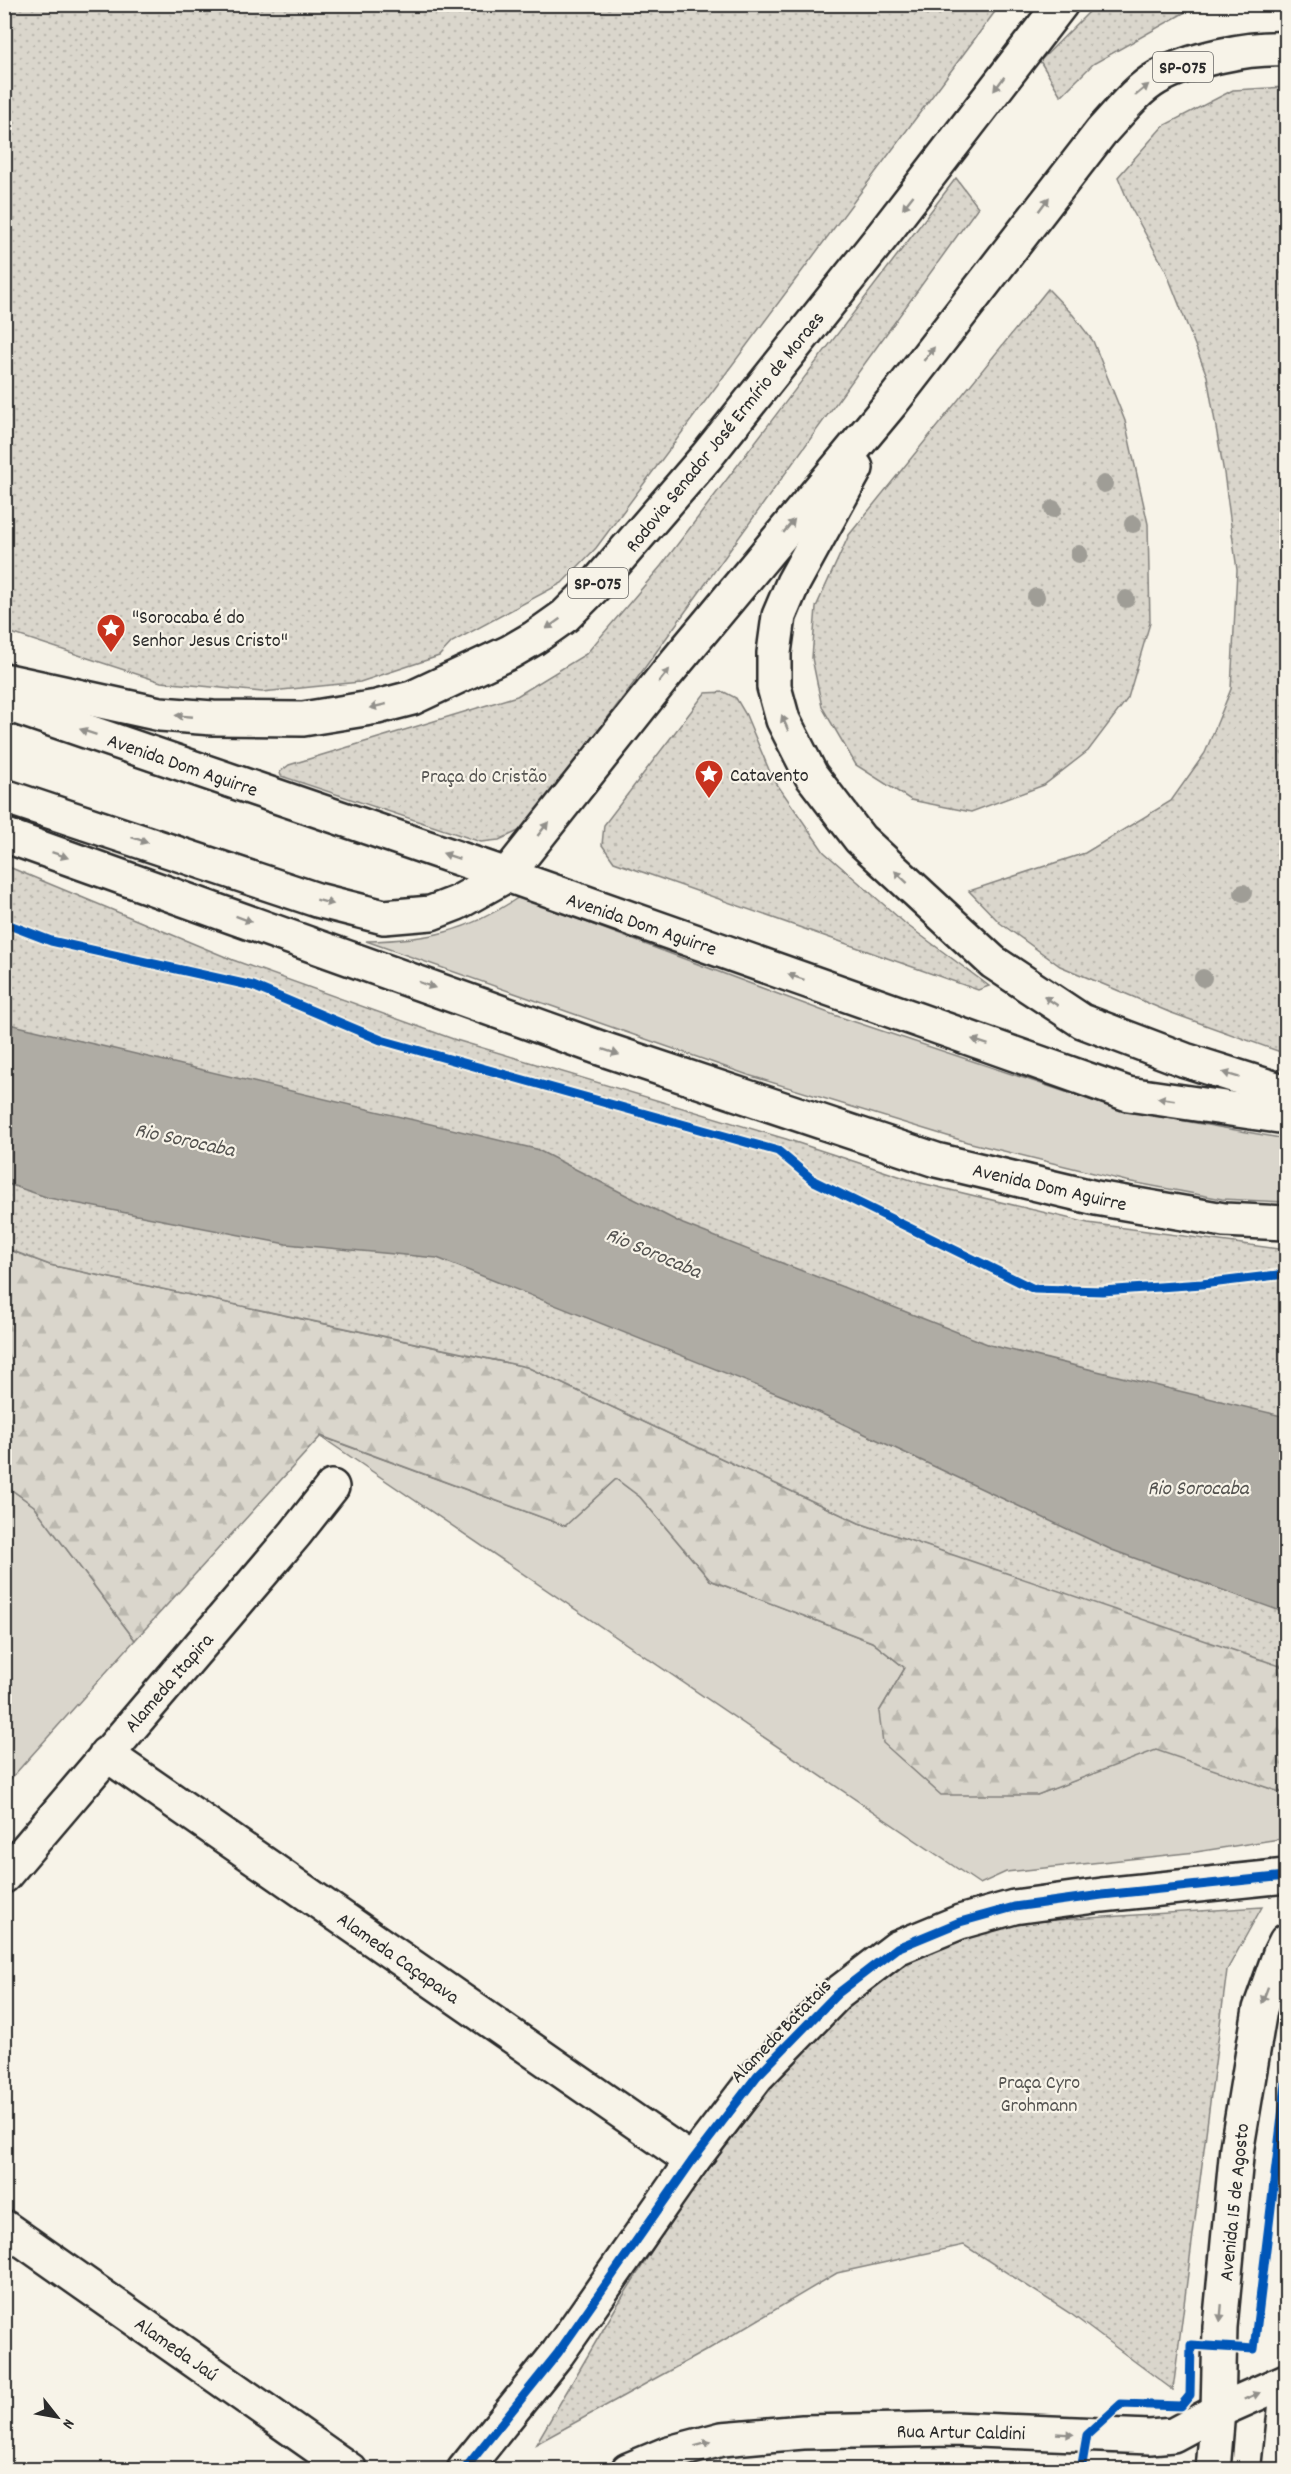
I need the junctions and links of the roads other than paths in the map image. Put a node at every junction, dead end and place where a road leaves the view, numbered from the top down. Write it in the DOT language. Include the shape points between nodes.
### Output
graph roads {
  1 [pos="1061,4"];
  2 [pos="1287,49"];
  3 [pos="893,401"];
  4 [pos="4,680"];
  5 [pos="4,703"];
  6 [pos="4,796"];
  7 [pos="4,835"];
  8 [pos="507,875"];
  9 [pos="1287,1092"];
  10 [pos="1287,1117"];
  11 [pos="1287,1222"];
  12 [pos="332,1487"];
  13 [pos="106,1754"];
  14 [pos="4,1876"];
  15 [pos="1287,1876"];
  16 [pos="1287,1941"];
  17 [pos="692,2161"];
  18 [pos="4,2227"];
  19 [pos="1287,2381"];
  20 [pos="1287,2401"];
  21 [pos="1218,2411"];
  22 [pos="350,2469"];
  23 [pos="464,2469"];
  24 [pos="628,2469"];
  25 [pos="1213,2469"];
  26 [pos="1279,2469"];
  1 -- 4 [label="main road, Rodovia Senador José Ermírio de Moraes / SP-075, one-way" via="707,456 602,579 565,616 510,652 412,698 285,720 160,714"];
  3 -- 2 [label="main road, SP-075, one-way" via="1101,132 1135,96 1157,78 1182,68 1263,48"];
  8 -- 3 [label="main road, SP-075, one-way" via="667,673"];
  9 -- 3 [label="main road, one-way" via="1185,1060 1082,1021 993,962 860,840 811,775 783,720 774,687 779,616 793,583"];
  8 -- 5 [label="main road, Avenida Dom Aguirre, one-way"];
  6 -- 8 [label="main road, SP-075, one-way" via="317,900 384,917 432,913"];
  7 -- 11 [label="main road, Avenida Dom Aguirre, one-way" via="603,1049 936,1160 1108,1200 1224,1220"];
  10 -- 8 [label="main road, Avenida Dom Aguirre, one-way" via="1128,1094"];
  12 -- 13 [label="main road, Alameda Itapira"];
  13 -- 14 [label="main road, Alameda Itapira"];
  13 -- 17 [label="main road, Alameda Caçapava"];
  15 -- 17 [label="main road, Alameda Batatais" via="1014,1907 960,1922 897,1948 837,1994 757,2076"];
  16 -- 21 [label="main road, Avenida 15 de Agosto, one-way" via="1260,2009 1237,2147 1220,2327"];
  17 -- 23 [label="main road, Alameda Batatais" via="558,2353"];
  18 -- 22 [label="main road, Alameda Jaú"];
  21 -- 19 [label="main road, Rua Artur Caldini, one-way"];
  20 -- 26 [label="main road"];
  24 -- 21 [label="main road, Rua Artur Caldini, one-way" via="722,2439 802,2432 953,2429 1150,2437 1173,2435"];
  21 -- 25 [label="main road, Avenida 15 de Agosto"];
}
